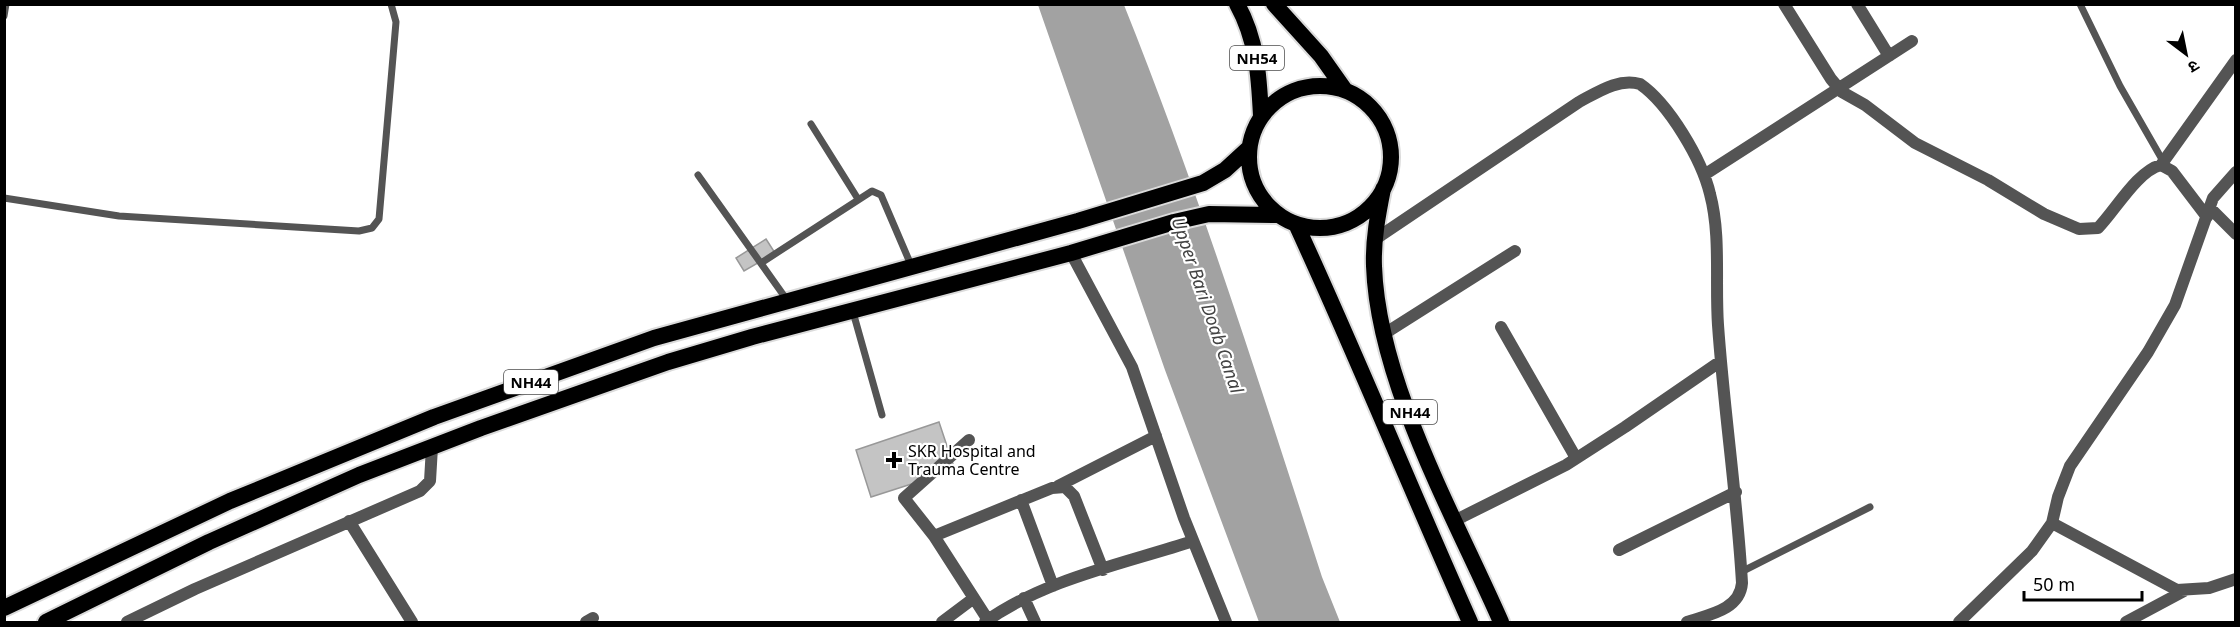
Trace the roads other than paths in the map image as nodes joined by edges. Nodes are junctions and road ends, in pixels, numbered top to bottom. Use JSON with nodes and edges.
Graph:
{"nodes":[{"id":1,"x":6,"y":4,"type":"edge"},
{"id":2,"x":391,"y":4,"type":"edge"},
{"id":3,"x":1237,"y":4,"type":"edge"},
{"id":4,"x":1274,"y":4,"type":"edge"},
{"id":5,"x":1784,"y":4,"type":"edge"},
{"id":6,"x":1857,"y":4,"type":"edge"},
{"id":7,"x":2080,"y":4,"type":"edge"},
{"id":8,"x":4,"y":16,"type":"edge"},
{"id":9,"x":1912,"y":41,"type":"dead end"},
{"id":10,"x":1889,"y":56,"type":"junction"},
{"id":11,"x":2235,"y":60,"type":"edge"},
{"id":12,"x":1838,"y":89,"type":"junction"},
{"id":13,"x":1345,"y":90,"type":"junction"},
{"id":14,"x":1261,"y":116,"type":"junction"},
{"id":15,"x":811,"y":124,"type":"dead end"},
{"id":16,"x":1249,"y":148,"type":"junction"},
{"id":17,"x":2162,"y":163,"type":"junction"},
{"id":18,"x":2235,"y":172,"type":"edge"},
{"id":19,"x":698,"y":175,"type":"dead end"},
{"id":20,"x":1704,"y":175,"type":"junction"},
{"id":21,"x":1383,"y":189,"type":"junction"},
{"id":22,"x":4,"y":198,"type":"edge"},
{"id":23,"x":858,"y":199,"type":"junction"},
{"id":24,"x":2208,"y":212,"type":"junction"},
{"id":25,"x":1278,"y":215,"type":"junction"},
{"id":26,"x":1296,"y":224,"type":"junction"},
{"id":27,"x":2235,"y":234,"type":"edge"},
{"id":28,"x":1374,"y":240,"type":"junction"},
{"id":29,"x":1078,"y":251,"type":"junction"},
{"id":30,"x":1515,"y":251,"type":"dead end"},
{"id":31,"x":761,"y":263,"type":"junction"},
{"id":32,"x":912,"y":265,"type":"junction"},
{"id":33,"x":787,"y":300,"type":"junction"},
{"id":34,"x":853,"y":312,"type":"junction"},
{"id":35,"x":1501,"y":327,"type":"dead end"},
{"id":36,"x":1384,"y":334,"type":"junction"},
{"id":37,"x":1720,"y":361,"type":"junction"},
{"id":38,"x":882,"y":415,"type":"dead end"},
{"id":39,"x":1155,"y":436,"type":"junction"},
{"id":40,"x":969,"y":440,"type":"dead end"},
{"id":41,"x":432,"y":447,"type":"junction"},
{"id":42,"x":1576,"y":458,"type":"junction"},
{"id":43,"x":1058,"y":486,"type":"junction"},
{"id":44,"x":1736,"y":492,"type":"junction"},
{"id":45,"x":1021,"y":500,"type":"junction"},
{"id":46,"x":1870,"y":507,"type":"dead end"},
{"id":47,"x":1456,"y":520,"type":"junction"},
{"id":48,"x":349,"y":521,"type":"junction"},
{"id":49,"x":2052,"y":523,"type":"junction"},
{"id":50,"x":934,"y":536,"type":"junction"},
{"id":51,"x":1193,"y":541,"type":"junction"},
{"id":52,"x":1619,"y":550,"type":"dead end"},
{"id":53,"x":1103,"y":570,"type":"junction"},
{"id":54,"x":1741,"y":572,"type":"junction"},
{"id":55,"x":2235,"y":579,"type":"edge"},
{"id":56,"x":1053,"y":586,"type":"junction"},
{"id":57,"x":2184,"y":591,"type":"junction"},
{"id":58,"x":974,"y":598,"type":"junction"},
{"id":59,"x":1024,"y":598,"type":"junction"},
{"id":60,"x":4,"y":608,"type":"edge"},
{"id":61,"x":986,"y":621,"type":"edge"},
{"id":62,"x":46,"y":622,"type":"edge"},
{"id":63,"x":127,"y":622,"type":"edge"},
{"id":64,"x":412,"y":622,"type":"edge"},
{"id":65,"x":942,"y":622,"type":"edge"},
{"id":66,"x":1035,"y":622,"type":"edge"},
{"id":67,"x":1226,"y":622,"type":"edge"},
{"id":68,"x":1470,"y":622,"type":"edge"},
{"id":69,"x":1501,"y":622,"type":"edge"},
{"id":70,"x":1687,"y":622,"type":"edge"},
{"id":71,"x":1959,"y":622,"type":"edge"},
{"id":72,"x":2126,"y":622,"type":"edge"}],
"edges":[{"from":1,"to":8,"type":"lane"},
{"from":2,"to":22,"type":"lane"},
{"from":3,"to":14,"type":"highway","number":"NH54"},
{"from":4,"to":13,"type":"highway","number":"NH54"},
{"from":5,"to":12,"type":"street"},
{"from":6,"to":10,"type":"street"},
{"from":7,"to":17,"type":"lane"},
{"from":9,"to":10,"type":"street"},
{"from":10,"to":12,"type":"street"},
{"from":11,"to":17,"type":"street"},
{"from":12,"to":17,"type":"street"},
{"from":12,"to":20,"type":"street"},
{"from":13,"to":14,"type":"highway","number":"NH44"},
{"from":13,"to":21,"type":"highway","number":"NH44"},
{"from":14,"to":16,"type":"highway","number":"NH44"},
{"from":15,"to":23,"type":"lane"},
{"from":16,"to":25,"type":"highway","number":"NH44"},
{"from":16,"to":32,"type":"highway","number":"NH44"},
{"from":17,"to":24,"type":"street"},
{"from":18,"to":24,"type":"street"},
{"from":19,"to":31,"type":"lane"},
{"from":20,"to":28,"type":"street"},
{"from":20,"to":37,"type":"street"},
{"from":21,"to":26,"type":"highway","number":"NH44"},
{"from":21,"to":28,"type":"highway","number":"NH44"},
{"from":23,"to":31,"type":"lane"},
{"from":23,"to":32,"type":"lane"},
{"from":24,"to":27,"type":"street"},
{"from":24,"to":49,"type":"street"},
{"from":25,"to":26,"type":"highway","number":"NH44"},
{"from":25,"to":29,"type":"highway","number":"NH44"},
{"from":26,"to":68,"type":"highway","number":"NH44"},
{"from":28,"to":36,"type":"highway","number":"NH44"},
{"from":29,"to":34,"type":"highway","number":"NH44"},
{"from":29,"to":39,"type":"street"},
{"from":30,"to":36,"type":"street"},
{"from":31,"to":33,"type":"lane"},
{"from":32,"to":33,"type":"highway","number":"NH44"},
{"from":33,"to":60,"type":"highway","number":"NH44"},
{"from":34,"to":38,"type":"lane"},
{"from":34,"to":41,"type":"highway","number":"NH44"},
{"from":35,"to":42,"type":"street"},
{"from":36,"to":47,"type":"highway","number":"NH44"},
{"from":37,"to":42,"type":"street"},
{"from":37,"to":44,"type":"street"},
{"from":39,"to":43,"type":"street"},
{"from":39,"to":51,"type":"street"},
{"from":40,"to":50,"type":"street"},
{"from":41,"to":48,"type":"street"},
{"from":41,"to":62,"type":"highway","number":"NH44"},
{"from":42,"to":47,"type":"street"},
{"from":43,"to":45,"type":"street"},
{"from":43,"to":53,"type":"street"},
{"from":44,"to":52,"type":"street"},
{"from":44,"to":54,"type":"street"},
{"from":45,"to":50,"type":"street"},
{"from":45,"to":56,"type":"street"},
{"from":46,"to":54,"type":"lane"},
{"from":47,"to":69,"type":"highway","number":"NH44"},
{"from":48,"to":63,"type":"street"},
{"from":48,"to":64,"type":"street"},
{"from":49,"to":57,"type":"street"},
{"from":49,"to":71,"type":"street"},
{"from":50,"to":58,"type":"street"},
{"from":51,"to":53,"type":"street"},
{"from":51,"to":67,"type":"street"},
{"from":53,"to":56,"type":"street"},
{"from":54,"to":70,"type":"street"},
{"from":55,"to":57,"type":"street"},
{"from":56,"to":59,"type":"street"},
{"from":57,"to":72,"type":"street"},
{"from":58,"to":61,"type":"street"},
{"from":58,"to":65,"type":"street"},
{"from":59,"to":61,"type":"street"},
{"from":59,"to":66,"type":"street"}]}
